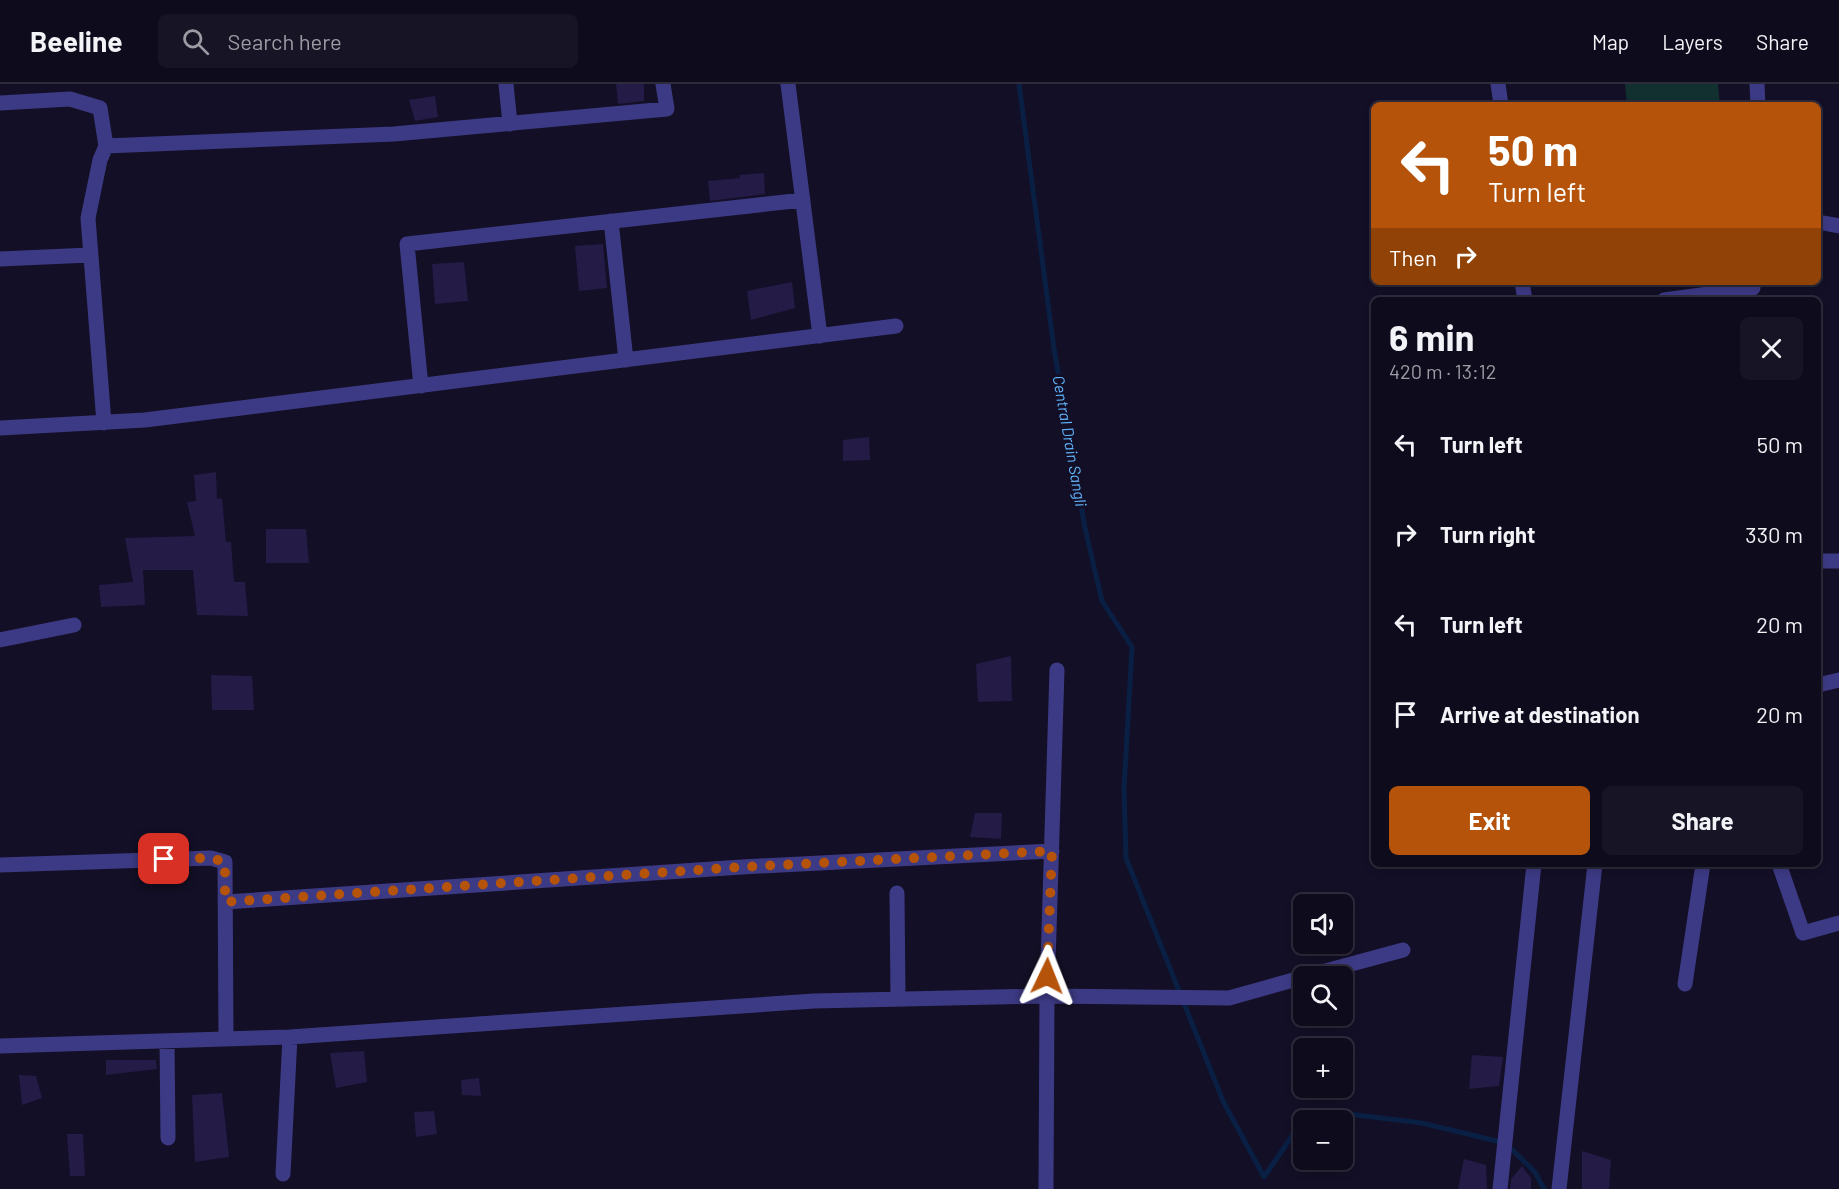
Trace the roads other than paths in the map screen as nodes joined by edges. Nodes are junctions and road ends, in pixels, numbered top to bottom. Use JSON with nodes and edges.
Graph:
{"nodes":[{"id":1,"x":506,"y":84,"type":"edge"},
{"id":2,"x":663,"y":84,"type":"edge"},
{"id":3,"x":788,"y":84,"type":"edge"},
{"id":4,"x":1498,"y":84,"type":"edge"},
{"id":5,"x":1756,"y":84,"type":"edge"},
{"id":6,"x":1501,"y":102,"type":"edge"},
{"id":7,"x":1758,"y":102,"type":"edge"},
{"id":8,"x":0,"y":103,"type":"edge"},
{"id":9,"x":510,"y":124,"type":"junction"},
{"id":10,"x":106,"y":146,"type":"junction"},
{"id":11,"x":803,"y":200,"type":"junction"},
{"id":12,"x":611,"y":221,"type":"junction"},
{"id":13,"x":1821,"y":223,"type":"edge"},
{"id":14,"x":1839,"y":226,"type":"edge"},
{"id":15,"x":90,"y":255,"type":"junction"},
{"id":16,"x":0,"y":259,"type":"edge"},
{"id":17,"x":1753,"y":288,"type":"dead end"},
{"id":18,"x":1686,"y":297,"type":"edge"},
{"id":19,"x":896,"y":326,"type":"dead end"},
{"id":20,"x":820,"y":336,"type":"junction"},
{"id":21,"x":626,"y":360,"type":"junction"},
{"id":22,"x":421,"y":386,"type":"junction"},
{"id":23,"x":104,"y":423,"type":"junction"},
{"id":24,"x":0,"y":428,"type":"edge"},
{"id":25,"x":1821,"y":561,"type":"edge"},
{"id":26,"x":1839,"y":561,"type":"edge"},
{"id":27,"x":74,"y":625,"type":"dead end"},
{"id":28,"x":0,"y":640,"type":"edge"},
{"id":29,"x":1057,"y":670,"type":"dead end"},
{"id":30,"x":1839,"y":680,"type":"edge"},
{"id":31,"x":1821,"y":684,"type":"edge"},
{"id":32,"x":1052,"y":851,"type":"junction"},
{"id":33,"x":0,"y":865,"type":"edge"},
{"id":34,"x":1534,"y":867,"type":"edge"},
{"id":35,"x":1595,"y":867,"type":"edge"},
{"id":36,"x":1703,"y":867,"type":"edge"},
{"id":37,"x":1780,"y":867,"type":"edge"},
{"id":38,"x":897,"y":893,"type":"dead end"},
{"id":39,"x":225,"y":902,"type":"junction"},
{"id":40,"x":1839,"y":923,"type":"edge"},
{"id":41,"x":1403,"y":950,"type":"dead end"},
{"id":42,"x":1345,"y":966,"type":"edge"},
{"id":43,"x":1293,"y":980,"type":"edge"},
{"id":44,"x":1685,"y":984,"type":"dead end"},
{"id":45,"x":1047,"y":996,"type":"junction"},
{"id":46,"x":898,"y":999,"type":"junction"},
{"id":47,"x":290,"y":1037,"type":"junction"},
{"id":48,"x":226,"y":1039,"type":"junction"},
{"id":49,"x":167,"y":1041,"type":"junction"},
{"id":50,"x":0,"y":1046,"type":"edge"},
{"id":51,"x":168,"y":1138,"type":"dead end"},
{"id":52,"x":283,"y":1174,"type":"dead end"},
{"id":53,"x":1046,"y":1189,"type":"edge"},
{"id":54,"x":1500,"y":1189,"type":"edge"},
{"id":55,"x":1559,"y":1189,"type":"edge"}],
"edges":[{"from":1,"to":9,"type":"street"},
{"from":2,"to":9,"type":"street"},
{"from":3,"to":11,"type":"street"},
{"from":4,"to":6,"type":"street"},
{"from":5,"to":7,"type":"street"},
{"from":8,"to":10,"type":"street"},
{"from":9,"to":10,"type":"street"},
{"from":10,"to":15,"type":"street"},
{"from":11,"to":12,"type":"street"},
{"from":11,"to":20,"type":"street"},
{"from":12,"to":21,"type":"street"},
{"from":12,"to":22,"type":"street"},
{"from":13,"to":14,"type":"street"},
{"from":15,"to":16,"type":"street"},
{"from":15,"to":23,"type":"street"},
{"from":17,"to":18,"type":"street"},
{"from":19,"to":20,"type":"street"},
{"from":20,"to":21,"type":"street"},
{"from":21,"to":22,"type":"street"},
{"from":22,"to":23,"type":"street"},
{"from":23,"to":24,"type":"street"},
{"from":25,"to":26,"type":"street"},
{"from":27,"to":28,"type":"street"},
{"from":29,"to":32,"type":"street"},
{"from":30,"to":31,"type":"street"},
{"from":32,"to":39,"type":"street"},
{"from":32,"to":45,"type":"street"},
{"from":33,"to":39,"type":"street"},
{"from":34,"to":54,"type":"street"},
{"from":35,"to":55,"type":"street"},
{"from":36,"to":44,"type":"street"},
{"from":37,"to":40,"type":"street"},
{"from":38,"to":46,"type":"street"},
{"from":39,"to":48,"type":"street"},
{"from":41,"to":42,"type":"street"},
{"from":43,"to":45,"type":"street"},
{"from":45,"to":46,"type":"street"},
{"from":45,"to":53,"type":"street"},
{"from":46,"to":47,"type":"street"},
{"from":47,"to":48,"type":"street"},
{"from":47,"to":52,"type":"street"},
{"from":48,"to":49,"type":"street"},
{"from":49,"to":50,"type":"street"},
{"from":49,"to":51,"type":"street"}]}
